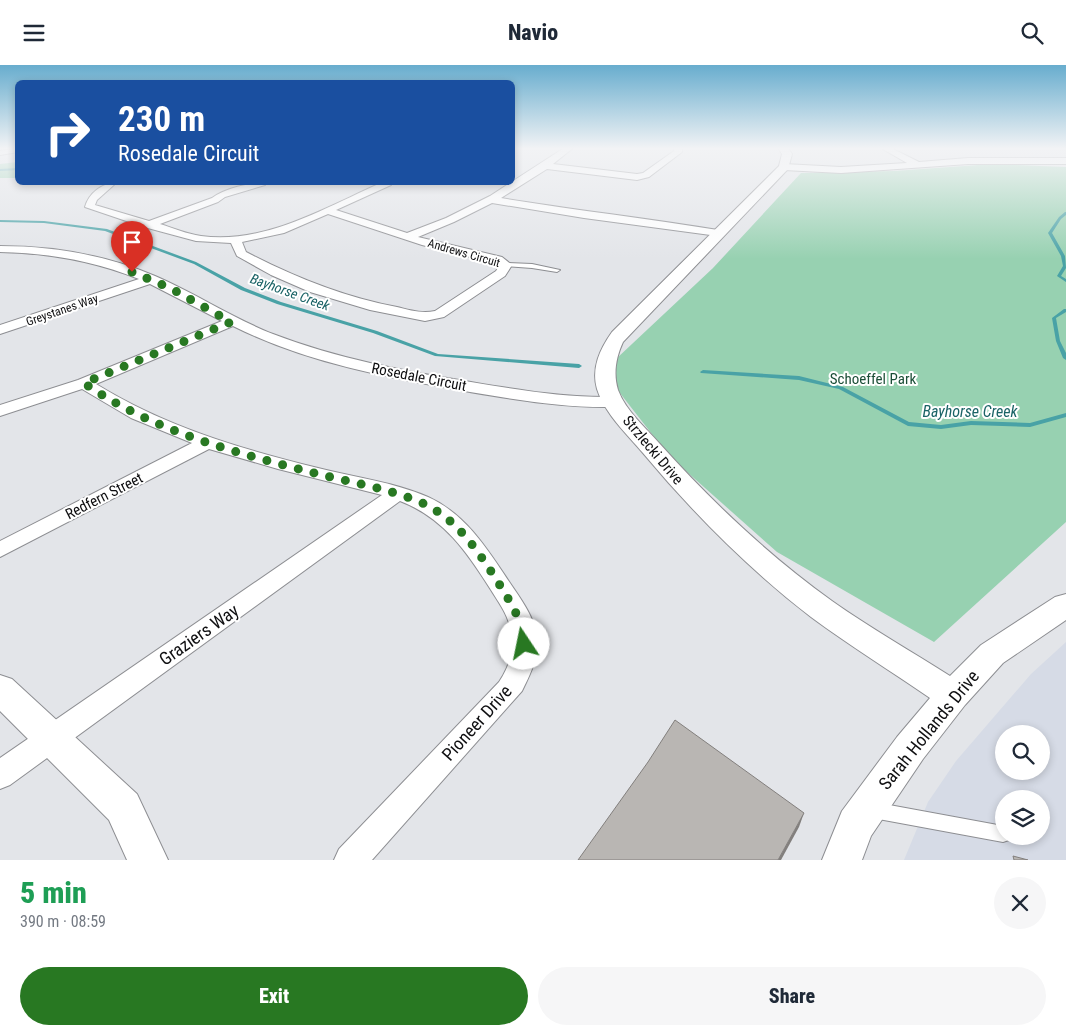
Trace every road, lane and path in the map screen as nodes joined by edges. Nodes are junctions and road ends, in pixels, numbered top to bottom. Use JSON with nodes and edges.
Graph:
{"nodes":[{"id":1,"x":109,"y":185,"type":"edge"},
{"id":2,"x":220,"y":185,"type":"edge"},
{"id":3,"x":255,"y":185,"type":"edge"},
{"id":4,"x":383,"y":185,"type":"edge"},
{"id":5,"x":514,"y":185,"type":"edge"},
{"id":6,"x":760,"y":185,"type":"edge"},
{"id":7,"x":222,"y":195,"type":"junction"},
{"id":8,"x":489,"y":199,"type":"junction"},
{"id":9,"x":327,"y":210,"type":"junction"},
{"id":10,"x":148,"y":225,"type":"junction"},
{"id":11,"x":718,"y":233,"type":"junction"},
{"id":12,"x":410,"y":236,"type":"junction"},
{"id":13,"x":235,"y":240,"type":"junction"},
{"id":14,"x":2,"y":250,"type":"edge"},
{"id":15,"x":506,"y":265,"type":"junction"},
{"id":16,"x":557,"y":270,"type":"dead end"},
{"id":17,"x":152,"y":279,"type":"junction"},
{"id":18,"x":231,"y":322,"type":"junction"},
{"id":19,"x":0,"y":330,"type":"edge"},
{"id":20,"x":84,"y":383,"type":"junction"},
{"id":21,"x":614,"y":401,"type":"junction"},
{"id":22,"x":0,"y":411,"type":"edge"},
{"id":23,"x":208,"y":442,"type":"junction"},
{"id":24,"x":397,"y":494,"type":"junction"},
{"id":25,"x":0,"y":550,"type":"edge"},
{"id":26,"x":1066,"y":605,"type":"edge"},
{"id":27,"x":0,"y":689,"type":"edge"},
{"id":28,"x":953,"y":695,"type":"junction"},
{"id":29,"x":51,"y":740,"type":"junction"},
{"id":30,"x":0,"y":775,"type":"edge"},
{"id":31,"x":867,"y":809,"type":"junction"},
{"id":32,"x":995,"y":833,"type":"edge"},
{"id":33,"x":148,"y":860,"type":"edge"},
{"id":34,"x":350,"y":860,"type":"edge"},
{"id":35,"x":842,"y":860,"type":"edge"}],
"edges":[{"from":1,"to":10,"type":"street"},
{"from":2,"to":7,"type":"street"},
{"from":3,"to":7,"type":"street"},
{"from":4,"to":9,"type":"street"},
{"from":5,"to":8,"type":"street"},
{"from":6,"to":11,"type":"street","name":"Strzlecki Drive"},
{"from":7,"to":10,"type":"street"},
{"from":8,"to":11,"type":"street"},
{"from":8,"to":12,"type":"street"},
{"from":9,"to":12,"type":"street","name":"Andrews Circuit"},
{"from":9,"to":13,"type":"street"},
{"from":10,"to":13,"type":"street"},
{"from":11,"to":21,"type":"street","name":"Strzlecki Drive"},
{"from":12,"to":15,"type":"street","name":"Andrews Circuit"},
{"from":13,"to":15,"type":"street","name":"Andrews Circuit"},
{"from":14,"to":17,"type":"street","name":"Rosedale Circuit"},
{"from":15,"to":16,"type":"lane"},
{"from":17,"to":18,"type":"street","name":"Rosedale Circuit"},
{"from":17,"to":19,"type":"street","name":"Greystanes Way"},
{"from":18,"to":20,"type":"street"},
{"from":18,"to":21,"type":"street","name":"Rosedale Circuit"},
{"from":20,"to":22,"type":"street"},
{"from":20,"to":23,"type":"street","name":"Pioneer Drive"},
{"from":21,"to":28,"type":"street","name":"Strzlecki Drive"},
{"from":23,"to":24,"type":"street","name":"Pioneer Drive"},
{"from":23,"to":25,"type":"street","name":"Redfern Street"},
{"from":24,"to":29,"type":"street","name":"Graziers Way"},
{"from":24,"to":34,"type":"street","name":"Pioneer Drive"},
{"from":26,"to":28,"type":"street","name":"Sarah Hollands Drive"},
{"from":27,"to":29,"type":"street"},
{"from":28,"to":31,"type":"street","name":"Sarah Hollands Drive"},
{"from":29,"to":30,"type":"street","name":"Graziers Way"},
{"from":29,"to":33,"type":"street"},
{"from":31,"to":32,"type":"lane"},
{"from":31,"to":35,"type":"street","name":"Sarah Hollands Drive"}]}
